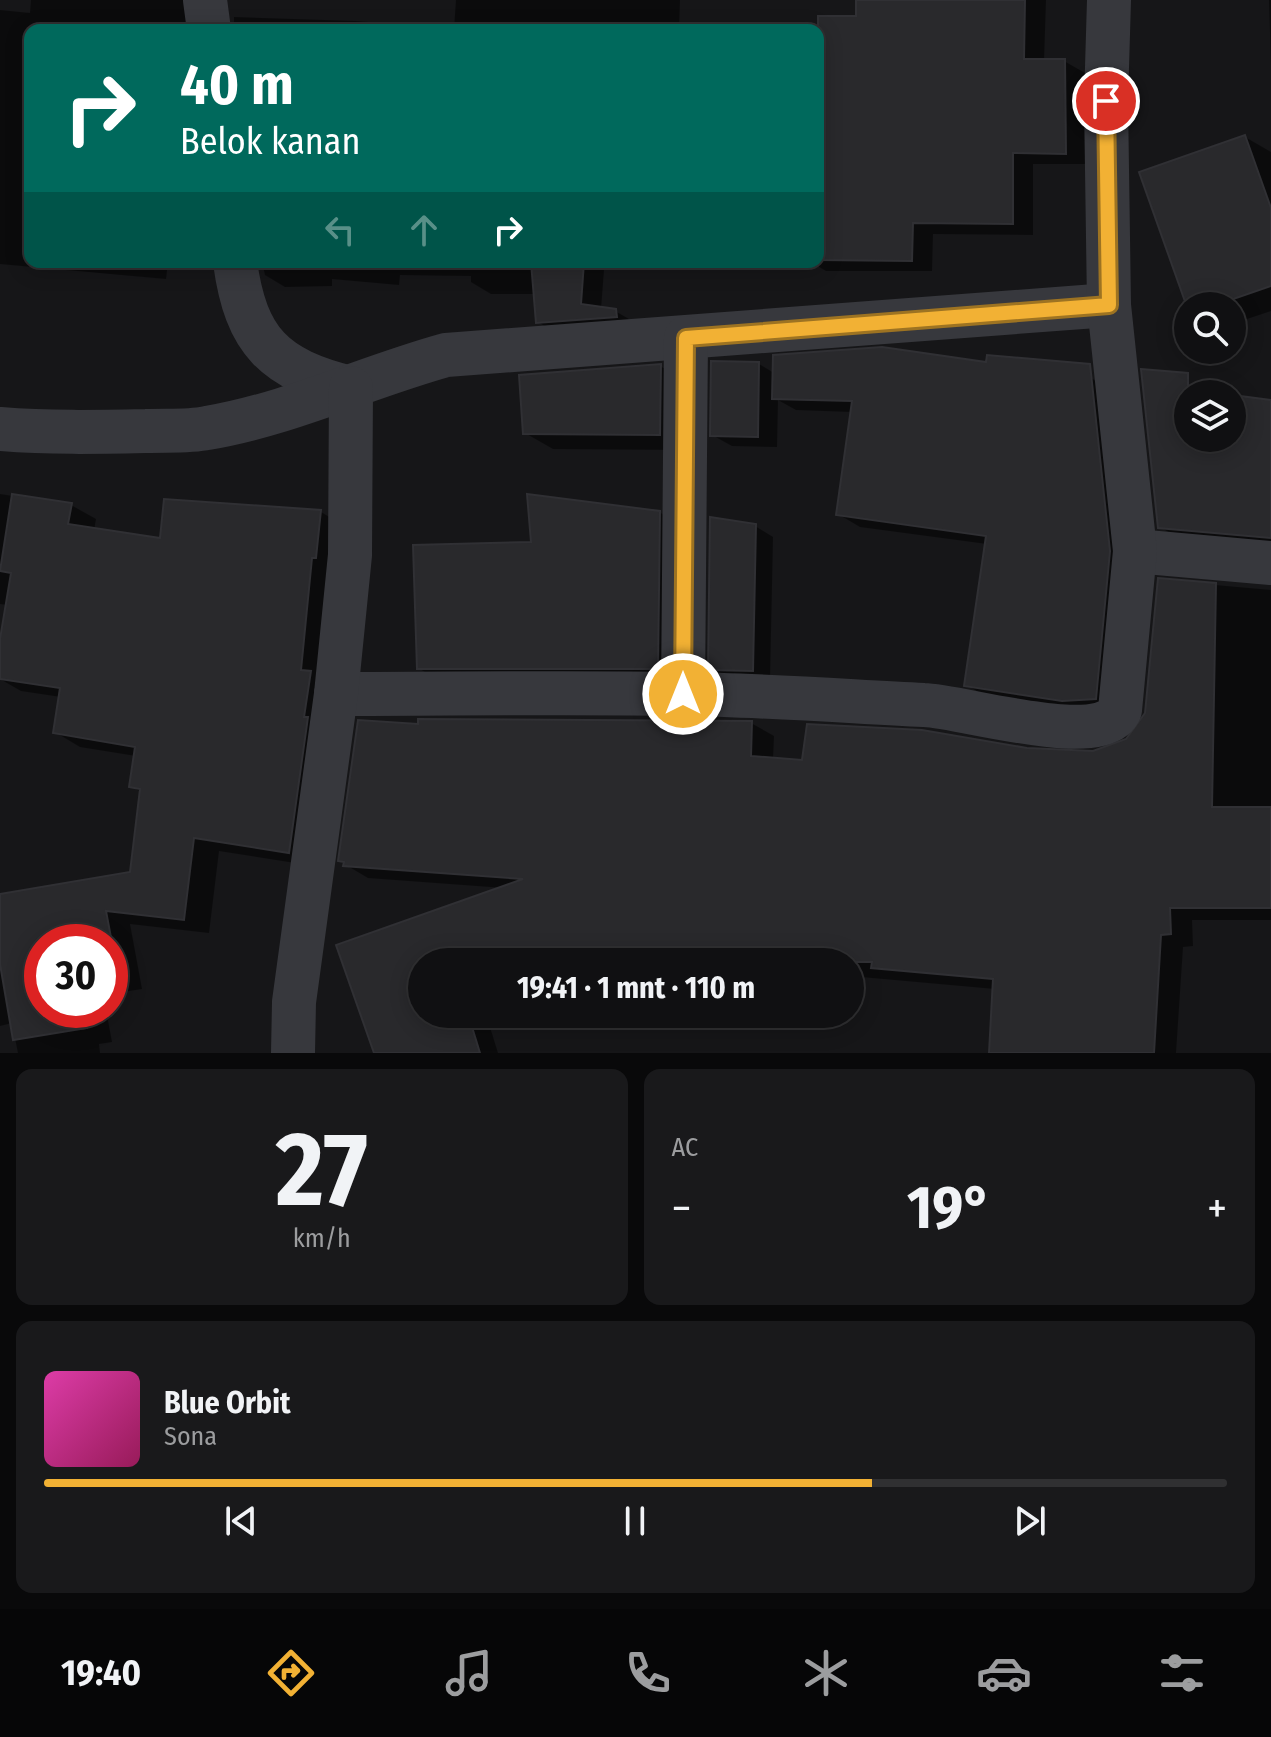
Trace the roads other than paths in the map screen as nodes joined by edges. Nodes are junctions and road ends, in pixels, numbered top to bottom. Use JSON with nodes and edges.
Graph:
{"nodes":[{"id":1,"x":205,"y":0,"type":"edge"},
{"id":2,"x":1109,"y":0,"type":"edge"},
{"id":3,"x":208,"y":24,"type":"edge"},
{"id":4,"x":236,"y":268,"type":"edge"},
{"id":5,"x":1109,"y":305,"type":"junction"},
{"id":6,"x":686,"y":338,"type":"junction"},
{"id":7,"x":351,"y":388,"type":"junction"},
{"id":8,"x":0,"y":429,"type":"edge"},
{"id":9,"x":1135,"y":551,"type":"junction"},
{"id":10,"x":1271,"y":563,"type":"edge"},
{"id":11,"x":336,"y":694,"type":"junction"},
{"id":12,"x":683,"y":694,"type":"junction"},
{"id":13,"x":293,"y":1053,"type":"edge"}],
"edges":[{"from":1,"to":3,"type":"street"},
{"from":2,"to":5,"type":"street"},
{"from":4,"to":7,"type":"street"},
{"from":5,"to":6,"type":"street"},
{"from":5,"to":9,"type":"street"},
{"from":6,"to":7,"type":"street"},
{"from":6,"to":12,"type":"street"},
{"from":7,"to":8,"type":"street"},
{"from":7,"to":11,"type":"street"},
{"from":9,"to":10,"type":"street"},
{"from":9,"to":12,"type":"street"},
{"from":11,"to":12,"type":"street"},
{"from":11,"to":13,"type":"street"}]}
